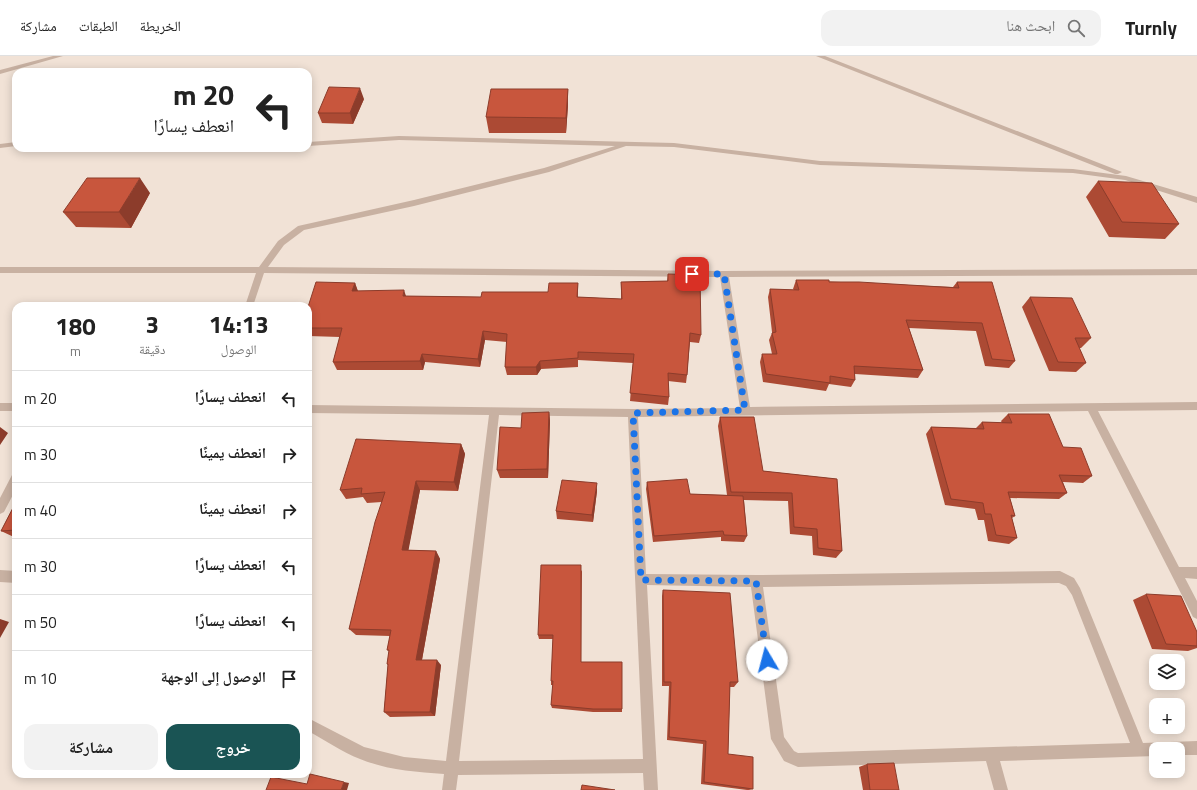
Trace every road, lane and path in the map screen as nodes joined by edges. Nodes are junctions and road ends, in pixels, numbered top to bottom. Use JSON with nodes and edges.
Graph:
{"nodes":[{"id":1,"x":60,"y":56,"type":"edge"},
{"id":2,"x":819,"y":56,"type":"edge"},
{"id":3,"x":15,"y":68,"type":"edge"},
{"id":4,"x":12,"y":69,"type":"edge"},
{"id":5,"x":0,"y":72,"type":"edge"},
{"id":6,"x":636,"y":143,"type":"junction"},
{"id":7,"x":12,"y":144,"type":"edge"},
{"id":8,"x":312,"y":144,"type":"edge"},
{"id":9,"x":0,"y":146,"type":"edge"},
{"id":10,"x":1148,"y":184,"type":"junction"},
{"id":11,"x":1197,"y":200,"type":"edge"},
{"id":12,"x":0,"y":270,"type":"edge"},
{"id":13,"x":261,"y":270,"type":"junction"},
{"id":14,"x":1193,"y":272,"type":"edge"},
{"id":15,"x":724,"y":274,"type":"junction"},
{"id":16,"x":1197,"y":282,"type":"edge"},
{"id":17,"x":250,"y":302,"type":"edge"},
{"id":18,"x":0,"y":406,"type":"edge"},
{"id":19,"x":1197,"y":406,"type":"edge"},
{"id":20,"x":12,"y":407,"type":"edge"},
{"id":21,"x":1091,"y":408,"type":"junction"},
{"id":22,"x":312,"y":409,"type":"edge"},
{"id":23,"x":745,"y":410,"type":"junction"},
{"id":24,"x":494,"y":412,"type":"junction"},
{"id":25,"x":633,"y":413,"type":"junction"},
{"id":26,"x":12,"y":486,"type":"edge"},
{"id":27,"x":0,"y":509,"type":"edge"},
{"id":28,"x":1177,"y":572,"type":"junction"},
{"id":29,"x":1197,"y":573,"type":"edge"},
{"id":30,"x":0,"y":576,"type":"edge"},
{"id":31,"x":12,"y":577,"type":"edge"},
{"id":32,"x":641,"y":580,"type":"junction"},
{"id":33,"x":756,"y":581,"type":"junction"},
{"id":34,"x":1197,"y":613,"type":"edge"},
{"id":35,"x":312,"y":726,"type":"edge"},
{"id":36,"x":1197,"y":748,"type":"edge"},
{"id":37,"x":1139,"y":749,"type":"junction"},
{"id":38,"x":990,"y":754,"type":"junction"},
{"id":39,"x":650,"y":766,"type":"junction"},
{"id":40,"x":451,"y":768,"type":"junction"},
{"id":41,"x":450,"y":790,"type":"edge"},
{"id":42,"x":651,"y":790,"type":"edge"},
{"id":43,"x":1001,"y":790,"type":"edge"}],
"edges":[{"from":1,"to":3,"type":"street"},
{"from":2,"to":10,"type":"street"},
{"from":4,"to":5,"type":"street"},
{"from":6,"to":8,"type":"street"},
{"from":6,"to":10,"type":"street"},
{"from":6,"to":13,"type":"street"},
{"from":7,"to":9,"type":"street"},
{"from":10,"to":11,"type":"street"},
{"from":12,"to":13,"type":"street"},
{"from":13,"to":15,"type":"street"},
{"from":13,"to":17,"type":"street"},
{"from":14,"to":15,"type":"street"},
{"from":14,"to":16,"type":"street"},
{"from":15,"to":23,"type":"street"},
{"from":18,"to":20,"type":"street"},
{"from":19,"to":21,"type":"street"},
{"from":21,"to":23,"type":"street"},
{"from":21,"to":28,"type":"street"},
{"from":22,"to":24,"type":"street"},
{"from":23,"to":25,"type":"street"},
{"from":24,"to":25,"type":"street"},
{"from":24,"to":40,"type":"street"},
{"from":25,"to":32,"type":"street"},
{"from":26,"to":27,"type":"street"},
{"from":28,"to":29,"type":"street"},
{"from":28,"to":34,"type":"street"},
{"from":30,"to":31,"type":"street"},
{"from":32,"to":33,"type":"street"},
{"from":32,"to":39,"type":"street"},
{"from":33,"to":37,"type":"street"},
{"from":33,"to":38,"type":"street"},
{"from":35,"to":40,"type":"street"},
{"from":36,"to":37,"type":"street"},
{"from":37,"to":38,"type":"street"},
{"from":38,"to":43,"type":"street"},
{"from":39,"to":40,"type":"street"},
{"from":39,"to":42,"type":"street"},
{"from":40,"to":41,"type":"street"}]}
